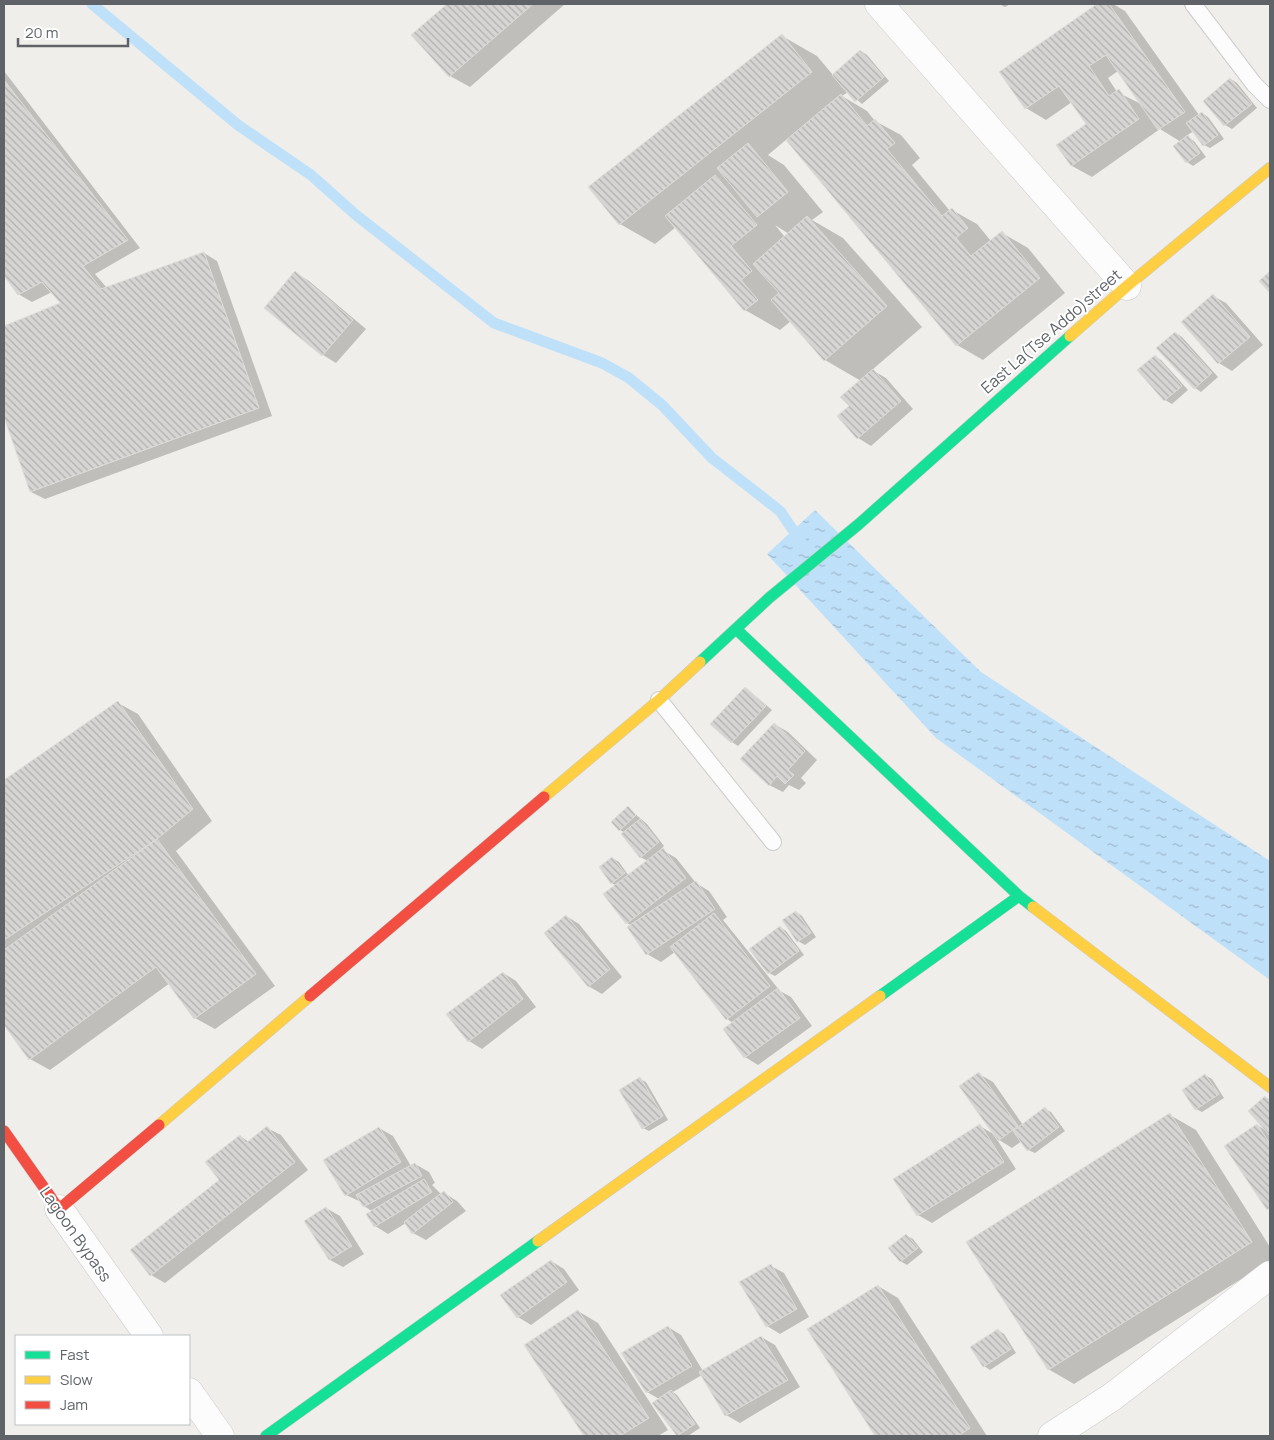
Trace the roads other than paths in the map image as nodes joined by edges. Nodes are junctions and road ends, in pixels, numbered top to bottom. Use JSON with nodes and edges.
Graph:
{"nodes":[{"id":1,"x":878,"y":4,"type":"edge"},
{"id":2,"x":1193,"y":4,"type":"edge"},
{"id":3,"x":1270,"y":100,"type":"edge"},
{"id":4,"x":1270,"y":168,"type":"edge"},
{"id":5,"x":1126,"y":286,"type":"junction"},
{"id":6,"x":736,"y":629,"type":"junction"},
{"id":7,"x":659,"y":700,"type":"junction"},
{"id":8,"x":773,"y":842,"type":"dead end"},
{"id":9,"x":1020,"y":896,"type":"junction"},
{"id":10,"x":1270,"y":1087,"type":"edge"},
{"id":11,"x":4,"y":1132,"type":"edge"},
{"id":12,"x":59,"y":1209,"type":"junction"},
{"id":13,"x":1270,"y":1275,"type":"edge"},
{"id":14,"x":148,"y":1335,"type":"edge"},
{"id":15,"x":190,"y":1393,"type":"edge"},
{"id":16,"x":220,"y":1436,"type":"edge"},
{"id":17,"x":266,"y":1436,"type":"edge"},
{"id":18,"x":1052,"y":1436,"type":"edge"}],
"edges":[{"from":1,"to":5,"type":"street"},
{"from":2,"to":3,"type":"lane"},
{"from":4,"to":5,"type":"street","name":"East La(Tse Addo)street"},
{"from":5,"to":6,"type":"street","name":"East La(Tse Addo)street"},
{"from":6,"to":7,"type":"street","name":"East La(Tse Addo)street"},
{"from":6,"to":9,"type":"street"},
{"from":7,"to":8,"type":"lane"},
{"from":7,"to":12,"type":"street","name":"East La(Tse Addo)street"},
{"from":9,"to":10,"type":"street"},
{"from":9,"to":17,"type":"street"},
{"from":11,"to":12,"type":"street","name":"Lagoon Bypass"},
{"from":12,"to":14,"type":"street","name":"Lagoon Bypass"},
{"from":13,"to":18,"type":"street"},
{"from":15,"to":16,"type":"street"}]}
